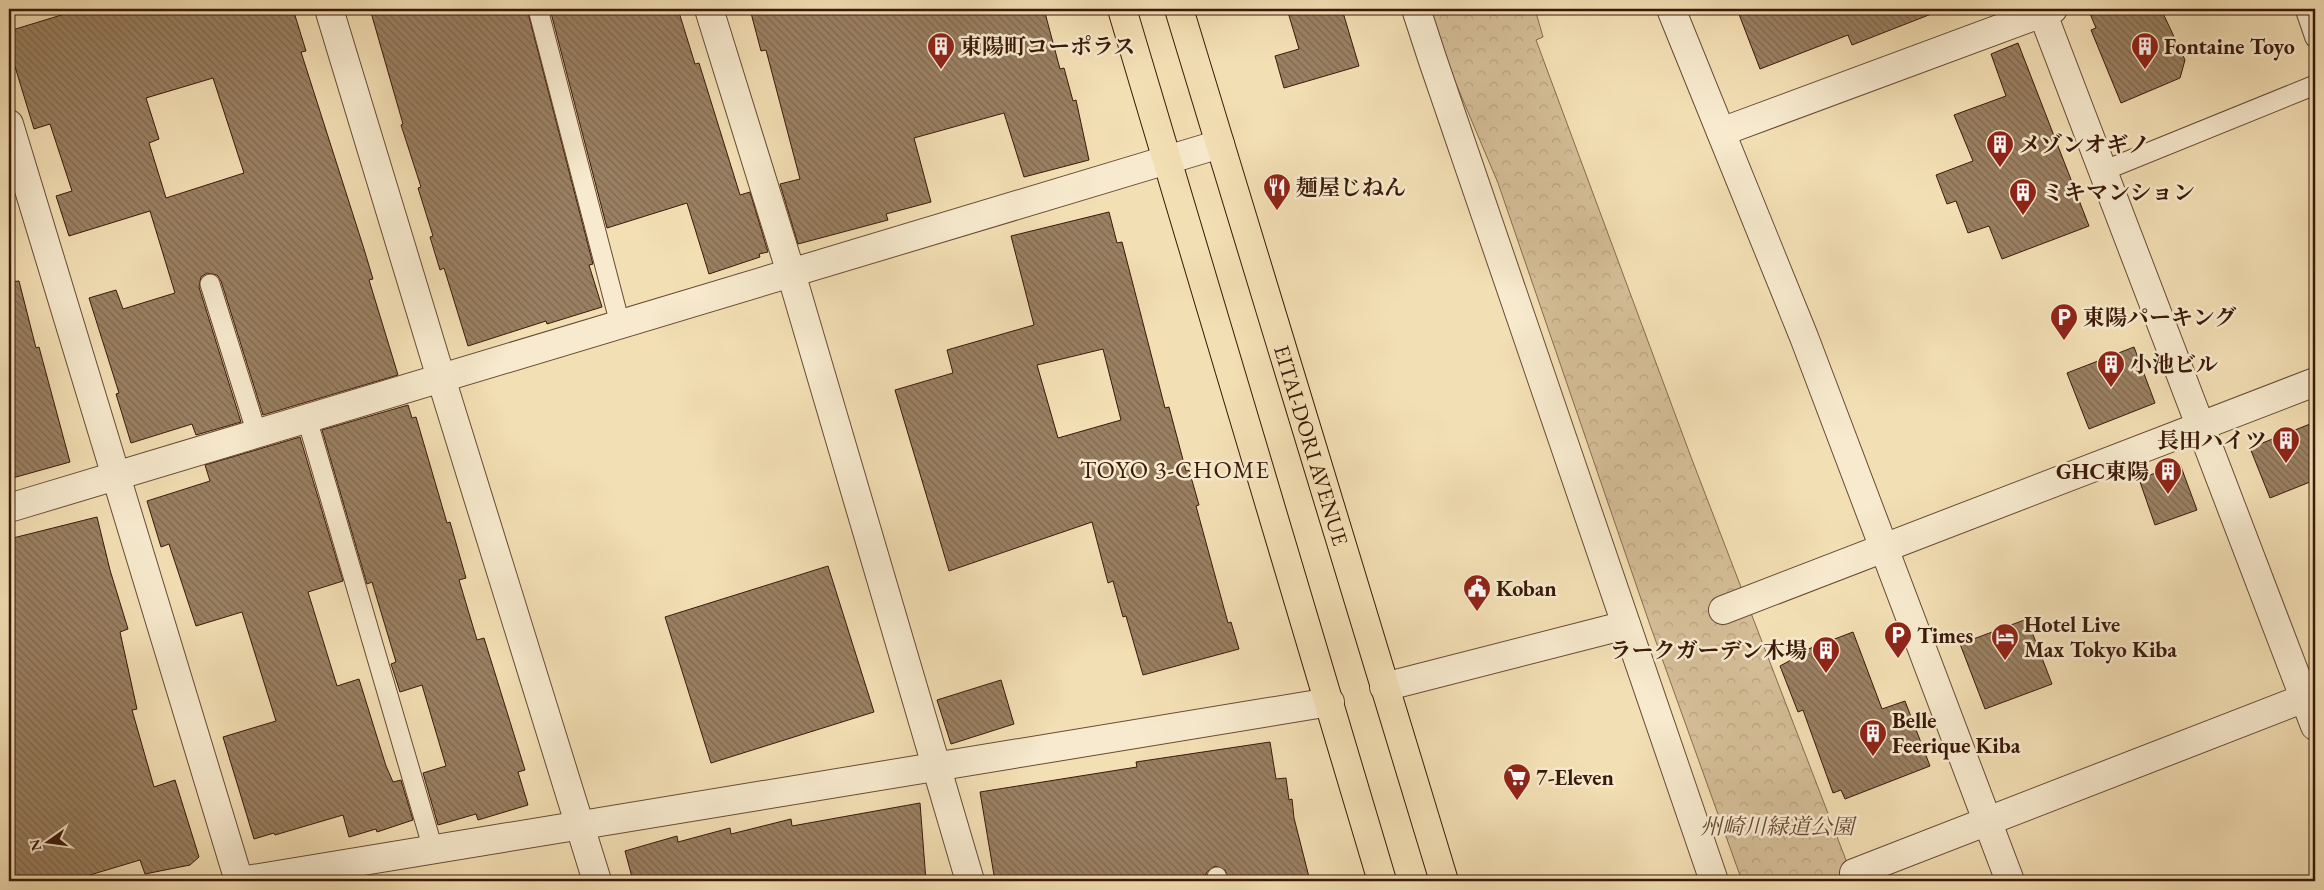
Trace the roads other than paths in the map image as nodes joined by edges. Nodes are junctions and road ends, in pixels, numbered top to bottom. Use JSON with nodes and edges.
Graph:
{"nodes":[{"id":1,"x":329,"y":9,"type":"edge"},
{"id":2,"x":538,"y":9,"type":"edge"},
{"id":3,"x":709,"y":9,"type":"edge"},
{"id":4,"x":1122,"y":9,"type":"edge"},
{"id":5,"x":1179,"y":9,"type":"edge"},
{"id":6,"x":1416,"y":9,"type":"edge"},
{"id":7,"x":1671,"y":9,"type":"edge"},
{"id":8,"x":2305,"y":9,"type":"edge"},
{"id":9,"x":2045,"y":10,"type":"edge"},
{"id":10,"x":2315,"y":38,"type":"edge"},
{"id":11,"x":2315,"y":85,"type":"edge"},
{"id":12,"x":9,"y":124,"type":"edge"},
{"id":13,"x":1721,"y":132,"type":"junction"},
{"id":14,"x":1220,"y":144,"type":"junction"},
{"id":15,"x":1168,"y":160,"type":"junction"},
{"id":16,"x":2103,"y":171,"type":"junction"},
{"id":17,"x":791,"y":273,"type":"junction"},
{"id":18,"x":210,"y":284,"type":"dead end"},
{"id":19,"x":620,"y":324,"type":"junction"},
{"id":20,"x":440,"y":378,"type":"junction"},
{"id":21,"x":2315,"y":382,"type":"edge"},
{"id":22,"x":307,"y":419,"type":"junction"},
{"id":23,"x":2200,"y":426,"type":"junction"},
{"id":24,"x":257,"y":434,"type":"junction"},
{"id":25,"x":116,"y":476,"type":"junction"},
{"id":26,"x":9,"y":508,"type":"edge"},
{"id":27,"x":1883,"y":547,"type":"junction"},
{"id":28,"x":1723,"y":610,"type":"dead end"},
{"id":29,"x":1626,"y":625,"type":"junction"},
{"id":30,"x":1384,"y":687,"type":"junction"},
{"id":31,"x":2310,"y":696,"type":"edge"},
{"id":32,"x":1330,"y":702,"type":"junction"},
{"id":33,"x":2315,"y":726,"type":"edge"},
{"id":34,"x":936,"y":767,"type":"junction"},
{"id":35,"x":1987,"y":822,"type":"junction"},
{"id":36,"x":580,"y":826,"type":"junction"},
{"id":37,"x":433,"y":849,"type":"junction"},
{"id":38,"x":1854,"y":873,"type":"dead end"},
{"id":39,"x":240,"y":881,"type":"edge"},
{"id":40,"x":597,"y":881,"type":"edge"},
{"id":41,"x":970,"y":881,"type":"edge"},
{"id":42,"x":1382,"y":881,"type":"edge"},
{"id":43,"x":1444,"y":881,"type":"edge"},
{"id":44,"x":1714,"y":881,"type":"edge"},
{"id":45,"x":2010,"y":881,"type":"edge"}],
"edges":[{"from":1,"to":20,"type":"street"},
{"from":2,"to":19,"type":"lane"},
{"from":3,"to":17,"type":"street"},
{"from":4,"to":15,"type":"main road"},
{"from":5,"to":14,"type":"main road","name":"EITAI-DORI AVENUE"},
{"from":6,"to":29,"type":"street"},
{"from":7,"to":13,"type":"street"},
{"from":8,"to":10,"type":"lane"},
{"from":9,"to":13,"type":"street"},
{"from":9,"to":16,"type":"street"},
{"from":11,"to":16,"type":"lane"},
{"from":12,"to":25,"type":"street"},
{"from":13,"to":27,"type":"street"},
{"from":14,"to":15,"type":"street"},
{"from":14,"to":30,"type":"main road","name":"EITAI-DORI AVENUE"},
{"from":15,"to":17,"type":"street"},
{"from":15,"to":32,"type":"main road"},
{"from":16,"to":23,"type":"street"},
{"from":17,"to":19,"type":"street"},
{"from":17,"to":34,"type":"street"},
{"from":18,"to":24,"type":"lane"},
{"from":19,"to":20,"type":"street"},
{"from":20,"to":22,"type":"street"},
{"from":20,"to":36,"type":"street"},
{"from":21,"to":23,"type":"street"},
{"from":22,"to":24,"type":"street"},
{"from":22,"to":37,"type":"lane"},
{"from":23,"to":27,"type":"street"},
{"from":23,"to":31,"type":"street"},
{"from":24,"to":25,"type":"street"},
{"from":25,"to":26,"type":"street"},
{"from":25,"to":39,"type":"street"},
{"from":27,"to":28,"type":"street"},
{"from":27,"to":35,"type":"street"},
{"from":29,"to":30,"type":"street"},
{"from":29,"to":44,"type":"street"},
{"from":30,"to":43,"type":"main road","name":"EITAI-DORI AVENUE"},
{"from":31,"to":33,"type":"street"},
{"from":31,"to":35,"type":"street"},
{"from":32,"to":34,"type":"street"},
{"from":32,"to":42,"type":"main road"},
{"from":34,"to":36,"type":"street"},
{"from":34,"to":41,"type":"street"},
{"from":35,"to":38,"type":"street"},
{"from":35,"to":45,"type":"street"},
{"from":36,"to":37,"type":"street"},
{"from":36,"to":40,"type":"street"},
{"from":37,"to":39,"type":"street"}]}
